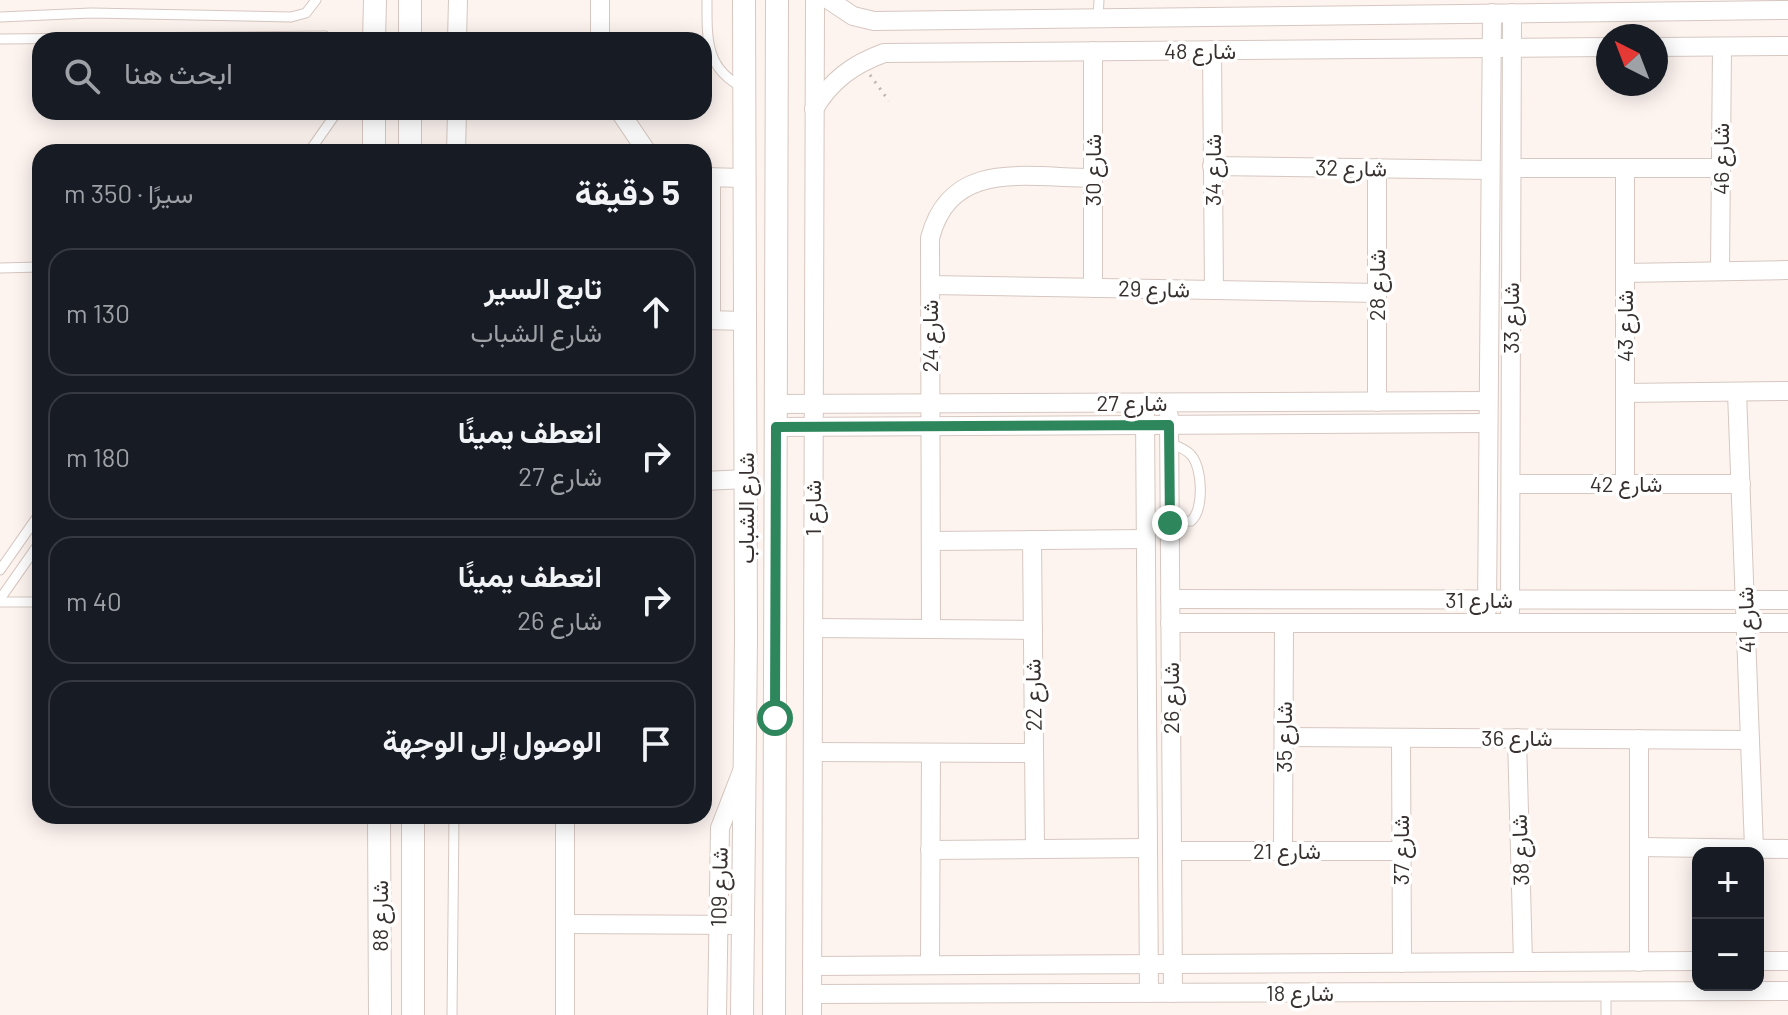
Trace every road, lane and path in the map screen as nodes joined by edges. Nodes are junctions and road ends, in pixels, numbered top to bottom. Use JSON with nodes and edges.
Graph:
{"nodes":[{"id":1,"x":316,"y":0,"type":"edge"},
{"id":2,"x":375,"y":0,"type":"edge"},
{"id":3,"x":410,"y":0,"type":"edge"},
{"id":4,"x":458,"y":0,"type":"edge"},
{"id":5,"x":600,"y":0,"type":"edge"},
{"id":6,"x":707,"y":0,"type":"edge"},
{"id":7,"x":744,"y":0,"type":"edge"},
{"id":8,"x":777,"y":0,"type":"edge"},
{"id":9,"x":815,"y":0,"type":"edge"},
{"id":10,"x":829,"y":0,"type":"edge"},
{"id":11,"x":1099,"y":9,"type":"edge"},
{"id":12,"x":1788,"y":10,"type":"edge"},
{"id":13,"x":1492,"y":13,"type":"junction"},
{"id":14,"x":1512,"y":13,"type":"junction"},
{"id":15,"x":0,"y":17,"type":"edge"},
{"id":16,"x":374,"y":32,"type":"edge"},
{"id":17,"x":410,"y":32,"type":"edge"},
{"id":18,"x":457,"y":32,"type":"edge"},
{"id":19,"x":600,"y":32,"type":"edge"},
{"id":20,"x":707,"y":32,"type":"edge"},
{"id":21,"x":32,"y":38,"type":"edge"},
{"id":22,"x":0,"y":39,"type":"edge"},
{"id":23,"x":1788,"y":46,"type":"edge"},
{"id":24,"x":1596,"y":47,"type":"edge"},
{"id":25,"x":1668,"y":47,"type":"edge"},
{"id":26,"x":1722,"y":47,"type":"junction"},
{"id":27,"x":1491,"y":48,"type":"junction"},
{"id":28,"x":1512,"y":48,"type":"junction"},
{"id":29,"x":1212,"y":50,"type":"junction"},
{"id":30,"x":1093,"y":51,"type":"junction"},
{"id":31,"x":712,"y":59,"type":"edge"},
{"id":32,"x":861,"y":62,"type":"junction"},
{"id":33,"x":777,"y":81,"type":"junction"},
{"id":34,"x":744,"y":85,"type":"junction"},
{"id":35,"x":889,"y":101,"type":"dead end"},
{"id":36,"x":814,"y":109,"type":"junction"},
{"id":37,"x":331,"y":120,"type":"edge"},
{"id":38,"x":374,"y":120,"type":"edge"},
{"id":39,"x":410,"y":120,"type":"edge"},
{"id":40,"x":457,"y":120,"type":"edge"},
{"id":41,"x":625,"y":120,"type":"edge"},
{"id":42,"x":315,"y":144,"type":"edge"},
{"id":43,"x":374,"y":144,"type":"edge"},
{"id":44,"x":410,"y":144,"type":"edge"},
{"id":45,"x":456,"y":144,"type":"edge"},
{"id":46,"x":642,"y":144,"type":"edge"},
{"id":47,"x":1212,"y":166,"type":"junction"},
{"id":48,"x":1377,"y":168,"type":"junction"},
{"id":49,"x":1512,"y":168,"type":"junction"},
{"id":50,"x":1625,"y":168,"type":"junction"},
{"id":51,"x":1721,"y":168,"type":"junction"},
{"id":52,"x":1490,"y":170,"type":"junction"},
{"id":53,"x":712,"y":177,"type":"edge"},
{"id":54,"x":743,"y":178,"type":"junction"},
{"id":55,"x":1093,"y":178,"type":"junction"},
{"id":56,"x":32,"y":267,"type":"edge"},
{"id":57,"x":0,"y":268,"type":"edge"},
{"id":58,"x":1788,"y":270,"type":"edge"},
{"id":59,"x":1720,"y":271,"type":"junction"},
{"id":60,"x":1625,"y":273,"type":"junction"},
{"id":61,"x":930,"y":285,"type":"junction"},
{"id":62,"x":1093,"y":288,"type":"junction"},
{"id":63,"x":1214,"y":290,"type":"junction"},
{"id":64,"x":1377,"y":293,"type":"junction"},
{"id":65,"x":712,"y":320,"type":"edge"},
{"id":66,"x":745,"y":321,"type":"junction"},
{"id":67,"x":1788,"y":391,"type":"edge"},
{"id":68,"x":1737,"y":392,"type":"junction"},
{"id":69,"x":1625,"y":393,"type":"junction"},
{"id":70,"x":1488,"y":401,"type":"junction"},
{"id":71,"x":1377,"y":402,"type":"junction"},
{"id":72,"x":1145,"y":403,"type":"junction"},
{"id":73,"x":1169,"y":403,"type":"junction"},
{"id":74,"x":814,"y":404,"type":"junction"},
{"id":75,"x":930,"y":404,"type":"junction"},
{"id":76,"x":776,"y":415,"type":"junction"},
{"id":77,"x":1488,"y":423,"type":"junction"},
{"id":78,"x":1145,"y":425,"type":"junction"},
{"id":79,"x":814,"y":426,"type":"junction"},
{"id":80,"x":931,"y":426,"type":"junction"},
{"id":81,"x":1169,"y":434,"type":"junction"},
{"id":82,"x":746,"y":479,"type":"junction"},
{"id":83,"x":712,"y":481,"type":"edge"},
{"id":84,"x":1511,"y":484,"type":"junction"},
{"id":85,"x":1625,"y":484,"type":"junction"},
{"id":86,"x":1741,"y":484,"type":"junction"},
{"id":87,"x":1170,"y":523,"type":"junction"},
{"id":88,"x":32,"y":524,"type":"edge"},
{"id":89,"x":1146,"y":539,"type":"junction"},
{"id":90,"x":1032,"y":540,"type":"junction"},
{"id":91,"x":931,"y":541,"type":"junction"},
{"id":92,"x":32,"y":554,"type":"edge"},
{"id":93,"x":0,"y":570,"type":"edge"},
{"id":94,"x":1170,"y":599,"type":"junction"},
{"id":95,"x":0,"y":600,"type":"edge"},
{"id":96,"x":1487,"y":600,"type":"junction"},
{"id":97,"x":1510,"y":600,"type":"junction"},
{"id":98,"x":1745,"y":600,"type":"junction"},
{"id":99,"x":1788,"y":600,"type":"edge"},
{"id":100,"x":32,"y":602,"type":"edge"},
{"id":101,"x":1170,"y":623,"type":"junction"},
{"id":102,"x":1284,"y":623,"type":"junction"},
{"id":103,"x":1487,"y":623,"type":"junction"},
{"id":104,"x":1510,"y":623,"type":"junction"},
{"id":105,"x":1746,"y":623,"type":"junction"},
{"id":106,"x":1788,"y":623,"type":"edge"},
{"id":107,"x":813,"y":628,"type":"junction"},
{"id":108,"x":931,"y":629,"type":"junction"},
{"id":109,"x":1033,"y":630,"type":"junction"},
{"id":110,"x":1284,"y":737,"type":"junction"},
{"id":111,"x":1401,"y":738,"type":"junction"},
{"id":112,"x":1517,"y":738,"type":"junction"},
{"id":113,"x":1639,"y":739,"type":"junction"},
{"id":114,"x":1750,"y":740,"type":"junction"},
{"id":115,"x":813,"y":752,"type":"junction"},
{"id":116,"x":931,"y":753,"type":"junction"},
{"id":117,"x":1034,"y":753,"type":"junction"},
{"id":118,"x":746,"y":764,"type":"junction"},
{"id":119,"x":379,"y":824,"type":"edge"},
{"id":120,"x":413,"y":824,"type":"edge"},
{"id":121,"x":454,"y":824,"type":"edge"},
{"id":122,"x":565,"y":824,"type":"edge"},
{"id":123,"x":1639,"y":847,"type":"junction"},
{"id":124,"x":1692,"y":847,"type":"edge"},
{"id":125,"x":1754,"y":847,"type":"edge"},
{"id":126,"x":1148,"y":848,"type":"junction"},
{"id":127,"x":1764,"y":848,"type":"edge"},
{"id":128,"x":1035,"y":849,"type":"junction"},
{"id":129,"x":1788,"y":849,"type":"edge"},
{"id":130,"x":930,"y":850,"type":"junction"},
{"id":131,"x":1172,"y":851,"type":"junction"},
{"id":132,"x":1283,"y":851,"type":"junction"},
{"id":133,"x":1401,"y":851,"type":"junction"},
{"id":134,"x":775,"y":871,"type":"junction"},
{"id":135,"x":745,"y":873,"type":"junction"},
{"id":136,"x":566,"y":924,"type":"junction"},
{"id":137,"x":718,"y":925,"type":"junction"},
{"id":138,"x":744,"y":925,"type":"junction"},
{"id":139,"x":1692,"y":961,"type":"edge"},
{"id":140,"x":1764,"y":961,"type":"edge"},
{"id":141,"x":1788,"y":961,"type":"edge"},
{"id":142,"x":1523,"y":962,"type":"junction"},
{"id":143,"x":1639,"y":962,"type":"junction"},
{"id":144,"x":1402,"y":963,"type":"junction"},
{"id":145,"x":1149,"y":964,"type":"junction"},
{"id":146,"x":1173,"y":964,"type":"junction"},
{"id":147,"x":930,"y":965,"type":"junction"},
{"id":148,"x":812,"y":966,"type":"junction"},
{"id":149,"x":1788,"y":991,"type":"edge"},
{"id":150,"x":1606,"y":992,"type":"junction"},
{"id":151,"x":1149,"y":993,"type":"junction"},
{"id":152,"x":1173,"y":993,"type":"junction"},
{"id":153,"x":812,"y":994,"type":"junction"},
{"id":154,"x":380,"y":1015,"type":"edge"},
{"id":155,"x":413,"y":1015,"type":"edge"},
{"id":156,"x":452,"y":1015,"type":"edge"},
{"id":157,"x":565,"y":1015,"type":"edge"},
{"id":158,"x":717,"y":1015,"type":"edge"},
{"id":159,"x":742,"y":1015,"type":"edge"},
{"id":160,"x":774,"y":1015,"type":"edge"},
{"id":161,"x":812,"y":1015,"type":"edge"},
{"id":162,"x":1606,"y":1015,"type":"edge"}],
"edges":[{"from":1,"to":15,"type":"lane"},
{"from":2,"to":16,"type":"street"},
{"from":3,"to":17,"type":"street"},
{"from":4,"to":18,"type":"street"},
{"from":5,"to":19,"type":"street"},
{"from":6,"to":20,"type":"lane"},
{"from":7,"to":34,"type":"street","name":"شارع الشباب"},
{"from":8,"to":33,"type":"street","name":"شارع الشباب"},
{"from":9,"to":36,"type":"street","name":"شارع 1"},
{"from":10,"to":11,"type":"street","name":"شارع 48"},
{"from":11,"to":13,"type":"street","name":"شارع 48"},
{"from":12,"to":14,"type":"street","name":"شارع 48"},
{"from":13,"to":14,"type":"street","name":"شارع 48"},
{"from":13,"to":27,"type":"street","name":"شارع 33"},
{"from":14,"to":28,"type":"street","name":"شارع 33"},
{"from":21,"to":22,"type":"lane"},
{"from":23,"to":26,"type":"street"},
{"from":24,"to":28,"type":"street","name":"شارع 48"},
{"from":25,"to":26,"type":"street"},
{"from":26,"to":51,"type":"street","name":"شارع 46"},
{"from":27,"to":28,"type":"street","name":"شارع 48"},
{"from":27,"to":29,"type":"street","name":"شارع 48"},
{"from":27,"to":52,"type":"street","name":"شارع 33"},
{"from":28,"to":49,"type":"street","name":"شارع 33"},
{"from":29,"to":30,"type":"street","name":"شارع 48"},
{"from":29,"to":47,"type":"street","name":"شارع 34"},
{"from":30,"to":32,"type":"street","name":"شارع 48"},
{"from":30,"to":55,"type":"street","name":"شارع 30"},
{"from":31,"to":34,"type":"lane"},
{"from":32,"to":35,"type":"path"},
{"from":32,"to":36,"type":"street","name":"شارع 48"},
{"from":33,"to":34,"type":"street"},
{"from":33,"to":76,"type":"street","name":"شارع الشباب"},
{"from":34,"to":54,"type":"street","name":"شارع الشباب"},
{"from":36,"to":74,"type":"street","name":"شارع 1"},
{"from":37,"to":42,"type":"lane"},
{"from":38,"to":43,"type":"street"},
{"from":39,"to":44,"type":"street"},
{"from":40,"to":45,"type":"street"},
{"from":41,"to":46,"type":"street"},
{"from":47,"to":48,"type":"street","name":"شارع 32"},
{"from":47,"to":63,"type":"street","name":"شارع 34"},
{"from":48,"to":52,"type":"street","name":"شارع 32"},
{"from":48,"to":64,"type":"street","name":"شارع 28"},
{"from":49,"to":50,"type":"street"},
{"from":49,"to":84,"type":"street","name":"شارع 33"},
{"from":50,"to":51,"type":"street"},
{"from":50,"to":60,"type":"street","name":"شارع 43"},
{"from":51,"to":59,"type":"street","name":"شارع 46"},
{"from":52,"to":70,"type":"street","name":"شارع 33"},
{"from":53,"to":54,"type":"street"},
{"from":54,"to":66,"type":"street","name":"شارع الشباب"},
{"from":55,"to":61,"type":"street","name":"شارع 24"},
{"from":55,"to":62,"type":"street","name":"شارع 30"},
{"from":56,"to":57,"type":"lane"},
{"from":58,"to":59,"type":"street"},
{"from":59,"to":60,"type":"street"},
{"from":60,"to":69,"type":"street","name":"شارع 43"},
{"from":61,"to":62,"type":"street","name":"شارع 29"},
{"from":61,"to":75,"type":"street","name":"شارع 24"},
{"from":62,"to":63,"type":"street","name":"شارع 29"},
{"from":63,"to":64,"type":"street","name":"شارع 29"},
{"from":64,"to":71,"type":"street","name":"شارع 28"},
{"from":65,"to":66,"type":"street"},
{"from":66,"to":82,"type":"street","name":"شارع الشباب"},
{"from":67,"to":68,"type":"street"},
{"from":68,"to":69,"type":"street"},
{"from":68,"to":86,"type":"street","name":"شارع 41"},
{"from":69,"to":85,"type":"street","name":"شارع 43"},
{"from":70,"to":71,"type":"street","name":"شارع 27"},
{"from":70,"to":77,"type":"street","name":"شارع 33"},
{"from":71,"to":73,"type":"street","name":"شارع 27"},
{"from":72,"to":73,"type":"street","name":"شارع 27"},
{"from":72,"to":75,"type":"street","name":"شارع 27"},
{"from":72,"to":78,"type":"street","name":"شارع 26"},
{"from":73,"to":81,"type":"street","name":"شارع 26"},
{"from":74,"to":75,"type":"street","name":"شارع 27"},
{"from":74,"to":76,"type":"street","name":"شارع 27"},
{"from":74,"to":79,"type":"street","name":"شارع 1"},
{"from":75,"to":80,"type":"street","name":"شارع 24"},
{"from":76,"to":79,"type":"street","name":"شارع 27"},
{"from":76,"to":134,"type":"street","name":"شارع الشباب"},
{"from":77,"to":81,"type":"street","name":"شارع 27"},
{"from":77,"to":96,"type":"street","name":"شارع 33"},
{"from":78,"to":80,"type":"street","name":"شارع 27"},
{"from":78,"to":81,"type":"street","name":"شارع 27"},
{"from":78,"to":89,"type":"street","name":"شارع 26"},
{"from":79,"to":80,"type":"street","name":"شارع 27"},
{"from":79,"to":107,"type":"street","name":"شارع 1"},
{"from":80,"to":91,"type":"street","name":"شارع 24"},
{"from":81,"to":87,"type":"street","name":"شارع 26"},
{"from":81,"to":87,"type":"lane"},
{"from":82,"to":83,"type":"street"},
{"from":82,"to":118,"type":"street","name":"شارع الشباب"},
{"from":84,"to":85,"type":"street","name":"شارع 42"},
{"from":84,"to":97,"type":"street","name":"شارع 33"},
{"from":85,"to":86,"type":"street","name":"شارع 42"},
{"from":86,"to":98,"type":"street","name":"شارع 41"},
{"from":87,"to":94,"type":"street","name":"شارع 26"},
{"from":88,"to":93,"type":"lane"},
{"from":89,"to":90,"type":"street"},
{"from":89,"to":126,"type":"street","name":"شارع 26"},
{"from":90,"to":91,"type":"street"},
{"from":90,"to":109,"type":"street","name":"شارع 22"},
{"from":91,"to":108,"type":"street","name":"شارع 24"},
{"from":92,"to":95,"type":"lane"},
{"from":94,"to":96,"type":"street","name":"شارع 31"},
{"from":94,"to":101,"type":"street","name":"شارع 26"},
{"from":95,"to":100,"type":"lane"},
{"from":96,"to":97,"type":"street","name":"شارع 31"},
{"from":96,"to":103,"type":"street","name":"شارع 33"},
{"from":97,"to":98,"type":"street","name":"شارع 31"},
{"from":97,"to":104,"type":"street","name":"شارع 33"},
{"from":98,"to":99,"type":"street","name":"شارع 31"},
{"from":98,"to":105,"type":"street","name":"شارع 41"},
{"from":101,"to":102,"type":"street","name":"شارع 31"},
{"from":101,"to":131,"type":"street","name":"شارع 26"},
{"from":102,"to":103,"type":"street","name":"شارع 31"},
{"from":102,"to":110,"type":"street","name":"شارع 35"},
{"from":103,"to":104,"type":"street","name":"شارع 31"},
{"from":104,"to":105,"type":"street","name":"شارع 31"},
{"from":105,"to":106,"type":"street","name":"شارع 31"},
{"from":105,"to":114,"type":"street","name":"شارع 41"},
{"from":107,"to":108,"type":"street"},
{"from":107,"to":115,"type":"street","name":"شارع 1"},
{"from":108,"to":109,"type":"street"},
{"from":109,"to":117,"type":"street","name":"شارع 22"},
{"from":110,"to":111,"type":"street","name":"شارع 36"},
{"from":110,"to":132,"type":"street","name":"شارع 35"},
{"from":111,"to":112,"type":"street","name":"شارع 36"},
{"from":111,"to":133,"type":"street","name":"شارع 37"},
{"from":112,"to":113,"type":"street","name":"شارع 36"},
{"from":112,"to":142,"type":"street","name":"شارع 38"},
{"from":113,"to":114,"type":"street","name":"شارع 36"},
{"from":113,"to":123,"type":"street"},
{"from":114,"to":125,"type":"street","name":"شارع 41"},
{"from":115,"to":116,"type":"street"},
{"from":115,"to":148,"type":"street","name":"شارع 1"},
{"from":116,"to":117,"type":"street"},
{"from":116,"to":130,"type":"street"},
{"from":117,"to":128,"type":"street","name":"شارع 22"},
{"from":118,"to":135,"type":"street","name":"شارع الشباب"},
{"from":118,"to":137,"type":"street","name":"شارع 109"},
{"from":119,"to":154,"type":"street","name":"شارع 88"},
{"from":120,"to":155,"type":"street","name":"شارع 88"},
{"from":121,"to":156,"type":"lane"},
{"from":122,"to":136,"type":"street"},
{"from":123,"to":124,"type":"street"},
{"from":123,"to":143,"type":"street"},
{"from":126,"to":128,"type":"street"},
{"from":126,"to":145,"type":"street","name":"شارع 26"},
{"from":127,"to":129,"type":"street"},
{"from":128,"to":130,"type":"street"},
{"from":130,"to":147,"type":"street"},
{"from":131,"to":132,"type":"street","name":"شارع 21"},
{"from":131,"to":146,"type":"street","name":"شارع 26"},
{"from":132,"to":133,"type":"street","name":"شارع 21"},
{"from":133,"to":144,"type":"street","name":"شارع 37"},
{"from":134,"to":135,"type":"street"},
{"from":134,"to":160,"type":"street","name":"شارع الشباب"},
{"from":135,"to":138,"type":"street","name":"شارع الشباب"},
{"from":136,"to":137,"type":"street"},
{"from":136,"to":157,"type":"street"},
{"from":137,"to":138,"type":"street"},
{"from":137,"to":158,"type":"street","name":"شارع 109"},
{"from":138,"to":159,"type":"street","name":"شارع الشباب"},
{"from":139,"to":143,"type":"street","name":"شارع 18"},
{"from":140,"to":141,"type":"street"},
{"from":142,"to":143,"type":"street","name":"شارع 18"},
{"from":142,"to":144,"type":"street","name":"شارع 18"},
{"from":144,"to":146,"type":"street","name":"شارع 18"},
{"from":145,"to":146,"type":"street","name":"شارع 18"},
{"from":145,"to":147,"type":"street","name":"شارع 18"},
{"from":145,"to":151,"type":"street","name":"شارع 26"},
{"from":146,"to":152,"type":"street","name":"شارع 26"},
{"from":147,"to":148,"type":"street","name":"شارع 18"},
{"from":148,"to":153,"type":"street","name":"شارع 1"},
{"from":149,"to":150,"type":"street","name":"شارع 18"},
{"from":150,"to":152,"type":"street","name":"شارع 18"},
{"from":150,"to":162,"type":"lane"},
{"from":151,"to":152,"type":"street","name":"شارع 18"},
{"from":151,"to":153,"type":"street","name":"شارع 18"},
{"from":153,"to":161,"type":"street","name":"شارع 1"}]}
